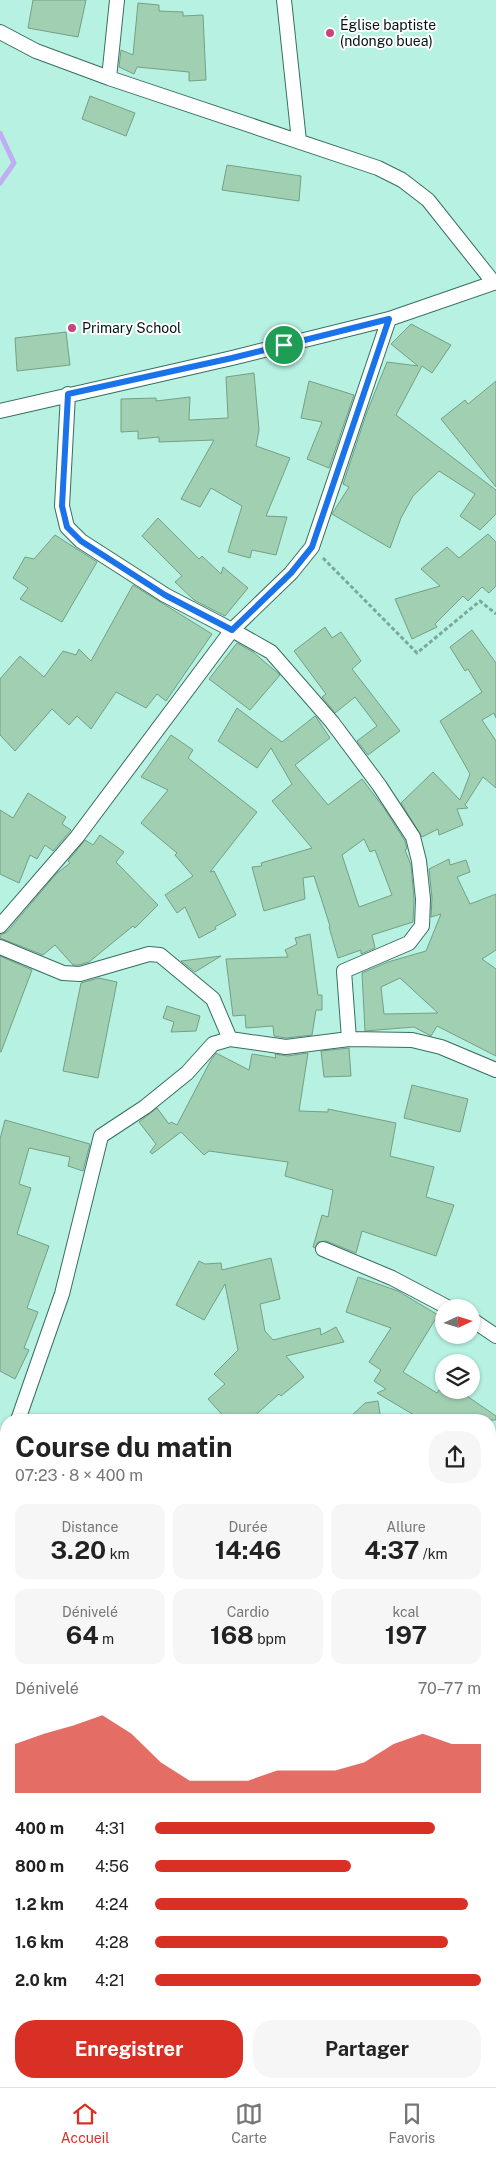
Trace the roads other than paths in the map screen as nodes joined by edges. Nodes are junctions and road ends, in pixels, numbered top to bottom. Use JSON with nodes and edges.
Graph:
{"nodes":[{"id":1,"x":116,"y":0,"type":"edge"},
{"id":2,"x":284,"y":0,"type":"edge"},
{"id":3,"x":0,"y":32,"type":"edge"},
{"id":4,"x":109,"y":78,"type":"junction"},
{"id":5,"x":299,"y":141,"type":"junction"},
{"id":6,"x":495,"y":282,"type":"edge"},
{"id":7,"x":389,"y":319,"type":"junction"},
{"id":8,"x":68,"y":394,"type":"junction"},
{"id":9,"x":0,"y":411,"type":"edge"},
{"id":10,"x":232,"y":630,"type":"junction"},
{"id":11,"x":0,"y":926,"type":"edge"},
{"id":12,"x":0,"y":947,"type":"edge"},
{"id":13,"x":230,"y":1039,"type":"junction"},
{"id":14,"x":348,"y":1039,"type":"junction"},
{"id":15,"x":496,"y":1070,"type":"edge"},
{"id":16,"x":323,"y":1249,"type":"dead end"},
{"id":17,"x":435,"y":1301,"type":"edge"},
{"id":18,"x":480,"y":1325,"type":"edge"},
{"id":19,"x":496,"y":1336,"type":"edge"},
{"id":20,"x":20,"y":1414,"type":"edge"}],
"edges":[{"from":1,"to":4,"type":"street"},
{"from":2,"to":5,"type":"street"},
{"from":3,"to":4,"type":"street"},
{"from":4,"to":5,"type":"street"},
{"from":5,"to":6,"type":"street"},
{"from":6,"to":7,"type":"street"},
{"from":7,"to":8,"type":"street"},
{"from":7,"to":10,"type":"street"},
{"from":8,"to":9,"type":"street"},
{"from":8,"to":10,"type":"street"},
{"from":10,"to":11,"type":"street"},
{"from":10,"to":14,"type":"street"},
{"from":12,"to":13,"type":"street"},
{"from":13,"to":14,"type":"street"},
{"from":13,"to":20,"type":"street"},
{"from":14,"to":15,"type":"street"},
{"from":16,"to":17,"type":"street"},
{"from":18,"to":19,"type":"street"}]}
